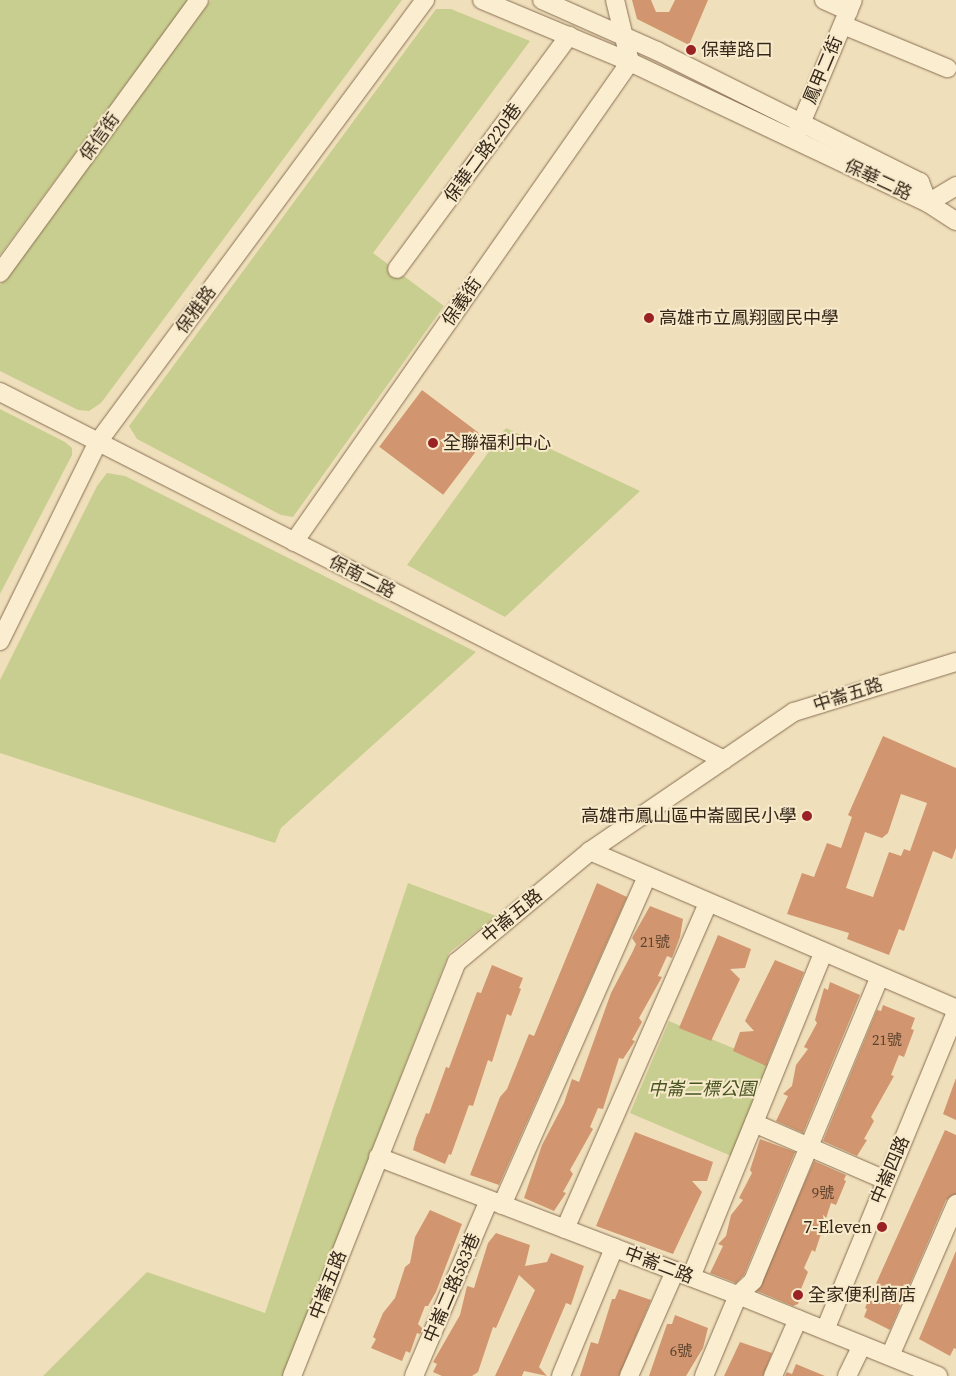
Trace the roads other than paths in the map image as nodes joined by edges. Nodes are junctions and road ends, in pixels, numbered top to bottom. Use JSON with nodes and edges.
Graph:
{"nodes":[{"id":1,"x":200,"y":0,"type":"edge"},
{"id":2,"x":425,"y":0,"type":"edge"},
{"id":3,"x":482,"y":0,"type":"edge"},
{"id":4,"x":542,"y":0,"type":"edge"},
{"id":5,"x":615,"y":0,"type":"edge"},
{"id":6,"x":824,"y":0,"type":"edge"},
{"id":7,"x":848,"y":12,"type":"edge"},
{"id":8,"x":568,"y":36,"type":"junction"},
{"id":9,"x":626,"y":37,"type":"junction"},
{"id":10,"x":630,"y":62,"type":"junction"},
{"id":11,"x":947,"y":68,"type":"dead end"},
{"id":12,"x":801,"y":123,"type":"junction"},
{"id":13,"x":794,"y":141,"type":"junction"},
{"id":14,"x":956,"y":186,"type":"edge"},
{"id":15,"x":928,"y":203,"type":"junction"},
{"id":16,"x":956,"y":221,"type":"edge"},
{"id":17,"x":397,"y":269,"type":"dead end"},
{"id":18,"x":0,"y":273,"type":"edge"},
{"id":19,"x":0,"y":392,"type":"edge"},
{"id":20,"x":98,"y":442,"type":"junction"},
{"id":21,"x":294,"y":542,"type":"junction"},
{"id":22,"x":0,"y":641,"type":"edge"},
{"id":23,"x":956,"y":662,"type":"edge"},
{"id":24,"x":724,"y":760,"type":"junction"},
{"id":25,"x":590,"y":851,"type":"junction"},
{"id":26,"x":648,"y":877,"type":"junction"},
{"id":27,"x":708,"y":903,"type":"junction"},
{"id":28,"x":823,"y":953,"type":"junction"},
{"id":29,"x":879,"y":978,"type":"junction"},
{"id":30,"x":956,"y":1010,"type":"edge"},
{"id":31,"x":754,"y":1123,"type":"junction"},
{"id":32,"x":811,"y":1146,"type":"junction"},
{"id":33,"x":378,"y":1157,"type":"junction"},
{"id":34,"x":885,"y":1180,"type":"junction"},
{"id":35,"x":496,"y":1202,"type":"junction"},
{"id":36,"x":956,"y":1204,"type":"edge"},
{"id":37,"x":565,"y":1229,"type":"junction"},
{"id":38,"x":614,"y":1248,"type":"junction"},
{"id":39,"x":683,"y":1274,"type":"junction"},
{"id":40,"x":738,"y":1295,"type":"junction"},
{"id":41,"x":798,"y":1319,"type":"junction"},
{"id":42,"x":825,"y":1330,"type":"junction"},
{"id":43,"x":862,"y":1345,"type":"junction"},
{"id":44,"x":890,"y":1356,"type":"junction"},
{"id":45,"x":928,"y":1374,"type":"edge"},
{"id":46,"x":292,"y":1376,"type":"edge"},
{"id":47,"x":414,"y":1376,"type":"edge"},
{"id":48,"x":561,"y":1376,"type":"edge"},
{"id":49,"x":629,"y":1376,"type":"edge"},
{"id":50,"x":704,"y":1376,"type":"edge"},
{"id":51,"x":773,"y":1376,"type":"edge"},
{"id":52,"x":848,"y":1376,"type":"edge"}],
"edges":[{"from":1,"to":18,"type":"street","name":"保信街"},
{"from":2,"to":20,"type":"street","name":"保雅路"},
{"from":3,"to":8,"type":"street","name":"保華二路"},
{"from":4,"to":9,"type":"street","name":"保華二路"},
{"from":5,"to":9,"type":"street"},
{"from":6,"to":7,"type":"street"},
{"from":7,"to":11,"type":"street"},
{"from":7,"to":12,"type":"street","name":"鳳甲二街"},
{"from":8,"to":10,"type":"street","name":"保華二路"},
{"from":8,"to":17,"type":"street","name":"保華二路220巷"},
{"from":9,"to":10,"type":"street"},
{"from":9,"to":12,"type":"street","name":"保華二路"},
{"from":10,"to":13,"type":"street","name":"保華二路"},
{"from":10,"to":21,"type":"street","name":"保義街"},
{"from":12,"to":13,"type":"street","name":"鳳甲二街"},
{"from":12,"to":15,"type":"street","name":"保華二路"},
{"from":13,"to":15,"type":"street","name":"保華二路"},
{"from":14,"to":15,"type":"street"},
{"from":15,"to":16,"type":"street"},
{"from":19,"to":20,"type":"street","name":"保南二路"},
{"from":20,"to":21,"type":"street","name":"保南二路"},
{"from":20,"to":22,"type":"street","name":"保雅路"},
{"from":21,"to":24,"type":"street","name":"保南二路"},
{"from":23,"to":24,"type":"street","name":"中崙五路"},
{"from":24,"to":25,"type":"street","name":"中崙五路"},
{"from":25,"to":26,"type":"street"},
{"from":25,"to":33,"type":"street","name":"中崙五路"},
{"from":26,"to":27,"type":"street"},
{"from":26,"to":35,"type":"street","name":"中崙二路583巷"},
{"from":27,"to":28,"type":"street"},
{"from":27,"to":37,"type":"street"},
{"from":28,"to":29,"type":"street"},
{"from":28,"to":31,"type":"street"},
{"from":29,"to":30,"type":"street"},
{"from":29,"to":32,"type":"street"},
{"from":30,"to":34,"type":"street","name":"中崙四路"},
{"from":31,"to":32,"type":"street"},
{"from":31,"to":39,"type":"street"},
{"from":32,"to":34,"type":"street"},
{"from":32,"to":40,"type":"street"},
{"from":33,"to":35,"type":"street","name":"中崙二路"},
{"from":33,"to":46,"type":"street","name":"中崙五路"},
{"from":34,"to":42,"type":"street","name":"中崙四路"},
{"from":35,"to":37,"type":"street","name":"中崙二路"},
{"from":35,"to":47,"type":"street","name":"中崙二路583巷"},
{"from":36,"to":44,"type":"street"},
{"from":37,"to":38,"type":"street","name":"中崙二路"},
{"from":38,"to":39,"type":"street","name":"中崙二路"},
{"from":38,"to":48,"type":"street"},
{"from":39,"to":40,"type":"street","name":"中崙二路"},
{"from":39,"to":49,"type":"street"},
{"from":40,"to":41,"type":"street","name":"中崙二路"},
{"from":40,"to":50,"type":"street"},
{"from":41,"to":42,"type":"street","name":"中崙二路"},
{"from":41,"to":51,"type":"street"},
{"from":42,"to":43,"type":"street","name":"中崙二路"},
{"from":43,"to":44,"type":"street","name":"中崙二路"},
{"from":43,"to":52,"type":"street"},
{"from":44,"to":45,"type":"street","name":"中崙二路"}]}
